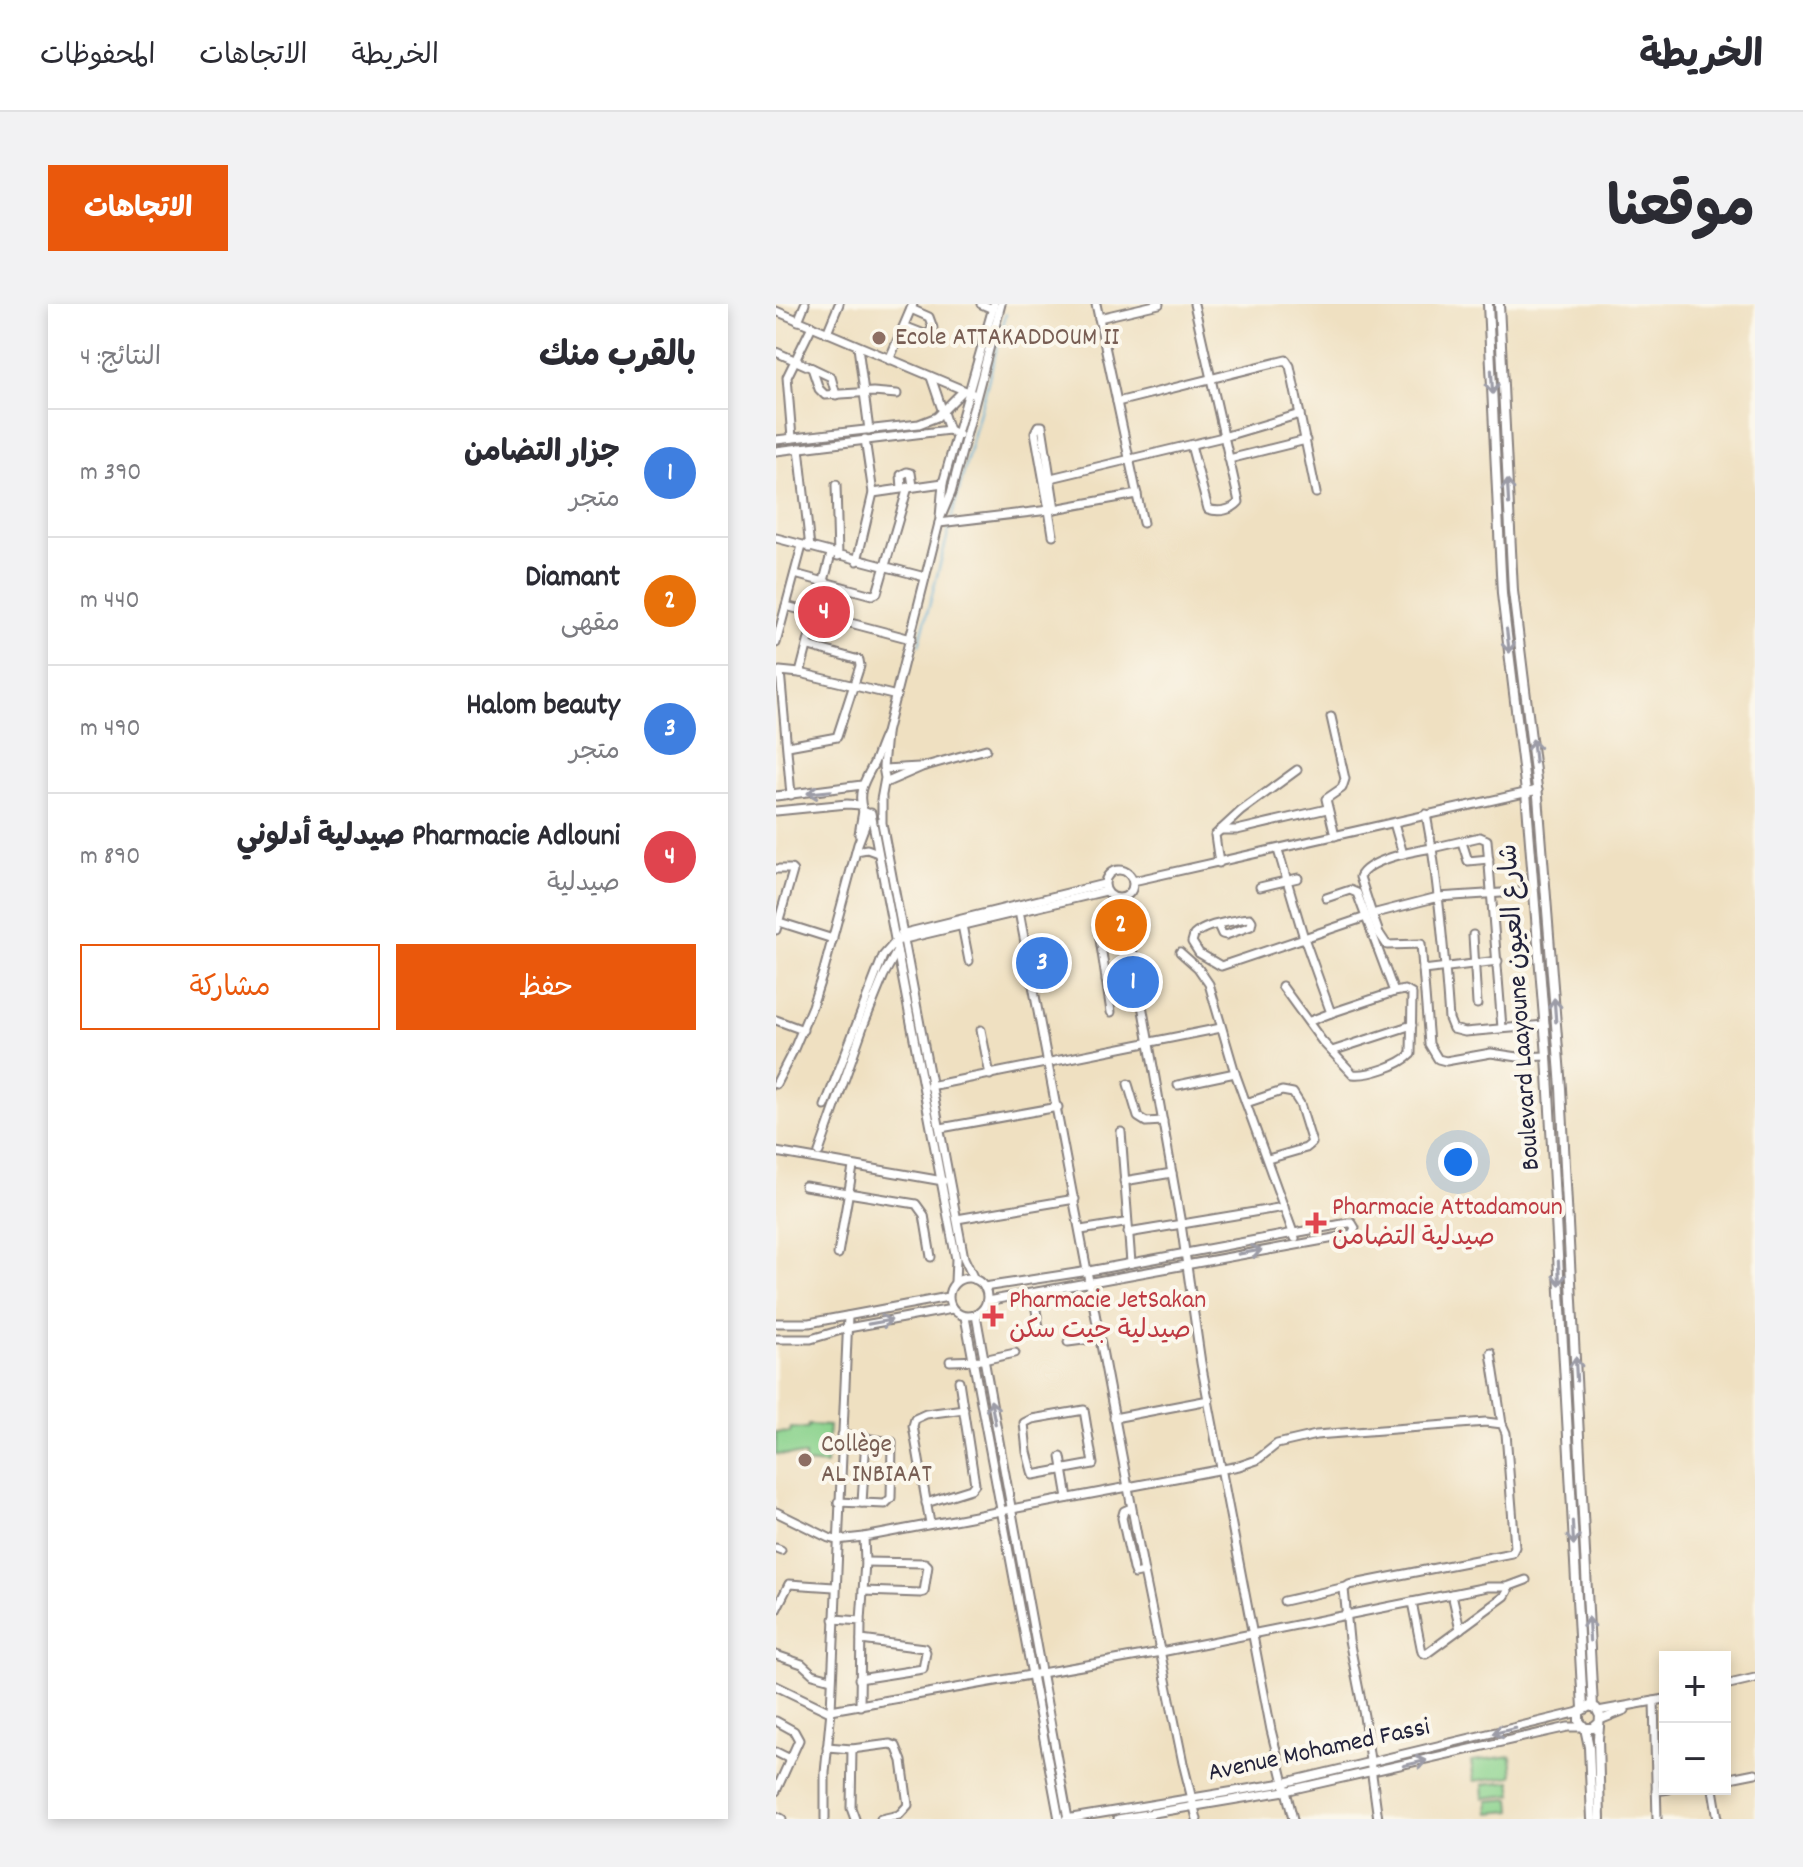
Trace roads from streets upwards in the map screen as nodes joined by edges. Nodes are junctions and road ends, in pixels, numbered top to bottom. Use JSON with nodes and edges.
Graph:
{"nodes":[{"id":1,"x":805,"y":304,"type":"edge"},
{"id":2,"x":839,"y":304,"type":"edge"},
{"id":3,"x":981,"y":304,"type":"edge"},
{"id":4,"x":1001,"y":304,"type":"edge"},
{"id":5,"x":1096,"y":304,"type":"edge"},
{"id":6,"x":1159,"y":304,"type":"edge"},
{"id":7,"x":1194,"y":304,"type":"edge"},
{"id":8,"x":1488,"y":304,"type":"edge"},
{"id":9,"x":1499,"y":304,"type":"edge"},
{"id":10,"x":912,"y":307,"type":"edge"},
{"id":11,"x":994,"y":307,"type":"edge"},
{"id":12,"x":776,"y":311,"type":"edge"},
{"id":13,"x":1099,"y":318,"type":"junction"},
{"id":14,"x":798,"y":321,"type":"junction"},
{"id":15,"x":812,"y":326,"type":"junction"},
{"id":16,"x":904,"y":326,"type":"junction"},
{"id":17,"x":827,"y":333,"type":"junction"},
{"id":18,"x":858,"y":347,"type":"junction"},
{"id":19,"x":776,"y":352,"type":"edge"},
{"id":20,"x":794,"y":360,"type":"junction"},
{"id":21,"x":889,"y":360,"type":"junction"},
{"id":22,"x":812,"y":368,"type":"junction"},
{"id":23,"x":931,"y":377,"type":"junction"},
{"id":24,"x":1211,"y":379,"type":"junction"},
{"id":25,"x":863,"y":392,"type":"junction"},
{"id":26,"x":969,"y":393,"type":"junction"},
{"id":27,"x":897,"y":394,"type":"dead end"},
{"id":28,"x":836,"y":395,"type":"junction"},
{"id":29,"x":1117,"y":402,"type":"junction"},
{"id":30,"x":943,"y":412,"type":"junction"},
{"id":31,"x":1300,"y":414,"type":"junction"},
{"id":32,"x":869,"y":430,"type":"junction"},
{"id":33,"x":949,"y":430,"type":"junction"},
{"id":34,"x":957,"y":435,"type":"junction"},
{"id":35,"x":966,"y":437,"type":"junction"},
{"id":36,"x":1223,"y":437,"type":"junction"},
{"id":37,"x":792,"y":438,"type":"junction"},
{"id":38,"x":865,"y":439,"type":"junction"},
{"id":39,"x":776,"y":440,"type":"edge"},
{"id":40,"x":1306,"y":440,"type":"junction"},
{"id":41,"x":1191,"y":445,"type":"junction"},
{"id":42,"x":799,"y":448,"type":"junction"},
{"id":43,"x":776,"y":451,"type":"edge"},
{"id":44,"x":1229,"y":459,"type":"junction"},
{"id":45,"x":1131,"y":460,"type":"junction"},
{"id":46,"x":1051,"y":478,"type":"junction"},
{"id":47,"x":943,"y":483,"type":"junction"},
{"id":48,"x":836,"y":485,"type":"dead end"},
{"id":49,"x":908,"y":487,"type":"junction"},
{"id":50,"x":873,"y":493,"type":"junction"},
{"id":51,"x":1316,"y":493,"type":"dead end"},
{"id":52,"x":1137,"y":494,"type":"junction"},
{"id":53,"x":1052,"y":509,"type":"junction"},
{"id":54,"x":940,"y":521,"type":"junction"},
{"id":55,"x":1143,"y":523,"type":"dead end"},
{"id":56,"x":1053,"y":535,"type":"dead end"},
{"id":57,"x":776,"y":538,"type":"edge"},
{"id":58,"x":806,"y":547,"type":"junction"},
{"id":59,"x":834,"y":555,"type":"junction"},
{"id":60,"x":857,"y":561,"type":"junction"},
{"id":61,"x":885,"y":567,"type":"junction"},
{"id":62,"x":795,"y":574,"type":"junction"},
{"id":63,"x":925,"y":577,"type":"junction"},
{"id":64,"x":824,"y":582,"type":"junction"},
{"id":65,"x":786,"y":606,"type":"junction"},
{"id":66,"x":817,"y":615,"type":"junction"},
{"id":67,"x":911,"y":639,"type":"junction"},
{"id":68,"x":776,"y":643,"type":"edge"},
{"id":69,"x":809,"y":646,"type":"junction"},
{"id":70,"x":778,"y":670,"type":"edge"},
{"id":71,"x":800,"y":673,"type":"junction"},
{"id":72,"x":855,"y":687,"type":"junction"},
{"id":73,"x":897,"y":696,"type":"junction"},
{"id":74,"x":1331,"y":717,"type":"dead end"},
{"id":75,"x":886,"y":733,"type":"junction"},
{"id":76,"x":788,"y":746,"type":"junction"},
{"id":77,"x":986,"y":749,"type":"dead end"},
{"id":78,"x":873,"y":766,"type":"junction"},
{"id":79,"x":922,"y":767,"type":"junction"},
{"id":80,"x":883,"y":768,"type":"junction"},
{"id":81,"x":1297,"y":770,"type":"dead end"},
{"id":82,"x":885,"y":783,"type":"junction"},
{"id":83,"x":862,"y":785,"type":"junction"},
{"id":84,"x":1538,"y":790,"type":"junction"},
{"id":85,"x":1526,"y":792,"type":"junction"},
{"id":86,"x":791,"y":795,"type":"junction"},
{"id":87,"x":776,"y":796,"type":"edge"},
{"id":88,"x":882,"y":798,"type":"junction"},
{"id":89,"x":1327,"y":809,"type":"junction"},
{"id":90,"x":776,"y":811,"type":"edge"},
{"id":91,"x":866,"y":811,"type":"junction"},
{"id":92,"x":1426,"y":814,"type":"junction"},
{"id":93,"x":1394,"y":823,"type":"junction"},
{"id":94,"x":1220,"y":830,"type":"junction"},
{"id":95,"x":1335,"y":836,"type":"junction"},
{"id":96,"x":1462,"y":842,"type":"junction"},
{"id":97,"x":857,"y":848,"type":"junction"},
{"id":98,"x":1432,"y":848,"type":"junction"},
{"id":99,"x":1278,"y":850,"type":"junction"},
{"id":100,"x":878,"y":853,"type":"junction"},
{"id":101,"x":1403,"y":854,"type":"junction"},
{"id":102,"x":1489,"y":859,"type":"junction"},
{"id":103,"x":1219,"y":863,"type":"junction"},
{"id":104,"x":776,"y":869,"type":"edge"},
{"id":105,"x":1298,"y":878,"type":"dead end"},
{"id":106,"x":1133,"y":881,"type":"junction"},
{"id":107,"x":1285,"y":881,"type":"junction"},
{"id":108,"x":1260,"y":887,"type":"dead end"},
{"id":109,"x":1105,"y":888,"type":"junction"},
{"id":110,"x":1533,"y":891,"type":"junction"},
{"id":111,"x":1492,"y":895,"type":"junction"},
{"id":112,"x":1438,"y":897,"type":"junction"},
{"id":113,"x":1123,"y":898,"type":"junction"},
{"id":114,"x":1326,"y":898,"type":"dead end"},
{"id":115,"x":1019,"y":909,"type":"junction"},
{"id":116,"x":1369,"y":915,"type":"junction"},
{"id":117,"x":777,"y":924,"type":"edge"},
{"id":118,"x":962,"y":925,"type":"junction"},
{"id":119,"x":1218,"y":925,"type":"dead end"},
{"id":120,"x":1098,"y":926,"type":"dead end"},
{"id":121,"x":1473,"y":935,"type":"dead end"},
{"id":122,"x":900,"y":937,"type":"junction"},
{"id":123,"x":1304,"y":938,"type":"junction"},
{"id":124,"x":833,"y":939,"type":"junction"},
{"id":125,"x":897,"y":951,"type":"junction"},
{"id":126,"x":1180,"y":952,"type":"dead end"},
{"id":127,"x":969,"y":961,"type":"dead end"},
{"id":128,"x":1498,"y":961,"type":"junction"},
{"id":129,"x":1475,"y":964,"type":"junction"},
{"id":130,"x":1445,"y":968,"type":"junction"},
{"id":131,"x":1423,"y":970,"type":"junction"},
{"id":132,"x":1135,"y":974,"type":"junction"},
{"id":133,"x":1106,"y":981,"type":"junction"},
{"id":134,"x":1282,"y":986,"type":"dead end"},
{"id":135,"x":1394,"y":992,"type":"junction"},
{"id":136,"x":1477,"y":1004,"type":"dead end"},
{"id":137,"x":1111,"y":1012,"type":"dead end"},
{"id":138,"x":1331,"y":1013,"type":"junction"},
{"id":139,"x":776,"y":1020,"type":"edge"},
{"id":140,"x":1310,"y":1021,"type":"junction"},
{"id":141,"x":1412,"y":1025,"type":"junction"},
{"id":142,"x":1545,"y":1025,"type":"junction"},
{"id":143,"x":1221,"y":1028,"type":"junction"},
{"id":144,"x":1502,"y":1028,"type":"junction"},
{"id":145,"x":803,"y":1030,"type":"junction"},
{"id":146,"x":981,"y":1030,"type":"dead end"},
{"id":147,"x":1149,"y":1044,"type":"junction"},
{"id":148,"x":1332,"y":1051,"type":"junction"},
{"id":149,"x":1547,"y":1056,"type":"junction"},
{"id":150,"x":1049,"y":1063,"type":"junction"},
{"id":151,"x":1235,"y":1073,"type":"junction"},
{"id":152,"x":990,"y":1075,"type":"junction"},
{"id":153,"x":776,"y":1084,"type":"edge"},
{"id":154,"x":1128,"y":1084,"type":"dead end"},
{"id":155,"x":1178,"y":1085,"type":"dead end"},
{"id":156,"x":928,"y":1086,"type":"junction"},
{"id":157,"x":1246,"y":1103,"type":"junction"},
{"id":158,"x":825,"y":1106,"type":"dead end"},
{"id":159,"x":1058,"y":1107,"type":"junction"},
{"id":160,"x":1163,"y":1121,"type":"junction"},
{"id":161,"x":941,"y":1128,"type":"junction"},
{"id":162,"x":1121,"y":1132,"type":"dead end"},
{"id":163,"x":776,"y":1152,"type":"edge"},
{"id":164,"x":819,"y":1152,"type":"dead end"},
{"id":165,"x":1268,"y":1159,"type":"junction"},
{"id":166,"x":853,"y":1167,"type":"junction"},
{"id":167,"x":1172,"y":1173,"type":"junction"},
{"id":168,"x":941,"y":1180,"type":"junction"},
{"id":169,"x":1124,"y":1181,"type":"junction"},
{"id":170,"x":951,"y":1182,"type":"junction"},
{"id":171,"x":805,"y":1186,"type":"dead end"},
{"id":172,"x":849,"y":1193,"type":"junction"},
{"id":173,"x":1075,"y":1199,"type":"junction"},
{"id":174,"x":1284,"y":1207,"type":"junction"},
{"id":175,"x":957,"y":1219,"type":"junction"},
{"id":176,"x":1124,"y":1223,"type":"dead end"},
{"id":177,"x":1181,"y":1224,"type":"junction"},
{"id":178,"x":1081,"y":1230,"type":"junction"},
{"id":179,"x":1128,"y":1233,"type":"junction"},
{"id":180,"x":1294,"y":1234,"type":"junction"},
{"id":181,"x":1296,"y":1244,"type":"junction"},
{"id":182,"x":1224,"y":1246,"type":"junction"},
{"id":183,"x":1186,"y":1253,"type":"junction"},
{"id":184,"x":838,"y":1254,"type":"dead end"},
{"id":185,"x":931,"y":1257,"type":"dead end"},
{"id":186,"x":1226,"y":1257,"type":"junction"},
{"id":187,"x":1131,"y":1263,"type":"junction"},
{"id":188,"x":1187,"y":1264,"type":"junction"},
{"id":189,"x":1089,"y":1271,"type":"junction"},
{"id":190,"x":974,"y":1279,"type":"junction"},
{"id":191,"x":1090,"y":1281,"type":"junction"},
{"id":192,"x":955,"y":1282,"type":"junction"},
{"id":193,"x":984,"y":1287,"type":"junction"},
{"id":194,"x":1033,"y":1293,"type":"junction"},
{"id":195,"x":948,"y":1297,"type":"junction"},
{"id":196,"x":987,"y":1301,"type":"junction"},
{"id":197,"x":952,"y":1309,"type":"junction"},
{"id":198,"x":976,"y":1315,"type":"junction"},
{"id":199,"x":848,"y":1316,"type":"junction"},
{"id":200,"x":965,"y":1317,"type":"junction"},
{"id":201,"x":776,"y":1323,"type":"edge"},
{"id":202,"x":1039,"y":1327,"type":"dead end"},
{"id":203,"x":848,"y":1328,"type":"junction"},
{"id":204,"x":1099,"y":1338,"type":"junction"},
{"id":205,"x":776,"y":1339,"type":"edge"},
{"id":206,"x":1068,"y":1342,"type":"dead end"},
{"id":207,"x":1015,"y":1353,"type":"dead end"},
{"id":208,"x":1491,"y":1353,"type":"dead end"},
{"id":209,"x":973,"y":1360,"type":"junction"},
{"id":210,"x":983,"y":1360,"type":"junction"},
{"id":211,"x":950,"y":1361,"type":"dead end"},
{"id":212,"x":959,"y":1381,"type":"dead end"},
{"id":213,"x":1209,"y":1400,"type":"junction"},
{"id":214,"x":964,"y":1409,"type":"junction"},
{"id":215,"x":1114,"y":1418,"type":"junction"},
{"id":216,"x":1502,"y":1424,"type":"junction"},
{"id":217,"x":842,"y":1435,"type":"junction"},
{"id":218,"x":866,"y":1437,"type":"junction"},
{"id":219,"x":1061,"y":1457,"type":"dead end"},
{"id":220,"x":1221,"y":1469,"type":"junction"},
{"id":221,"x":1064,"y":1471,"type":"junction"},
{"id":222,"x":1127,"y":1486,"type":"junction"},
{"id":223,"x":1068,"y":1498,"type":"junction"},
{"id":224,"x":838,"y":1502,"type":"junction"},
{"id":225,"x":862,"y":1503,"type":"junction"},
{"id":226,"x":926,"y":1503,"type":"junction"},
{"id":227,"x":1011,"y":1507,"type":"junction"},
{"id":228,"x":1002,"y":1509,"type":"junction"},
{"id":229,"x":776,"y":1512,"type":"edge"},
{"id":230,"x":930,"y":1523,"type":"junction"},
{"id":231,"x":864,"y":1537,"type":"junction"},
{"id":232,"x":836,"y":1540,"type":"junction"},
{"id":233,"x":865,"y":1562,"type":"junction"},
{"id":234,"x":1526,"y":1580,"type":"dead end"},
{"id":235,"x":834,"y":1587,"type":"junction"},
{"id":236,"x":1346,"y":1587,"type":"junction"},
{"id":237,"x":1507,"y":1587,"type":"junction"},
{"id":238,"x":863,"y":1591,"type":"junction"},
{"id":239,"x":1452,"y":1594,"type":"junction"},
{"id":240,"x":1284,"y":1601,"type":"dead end"},
{"id":241,"x":1412,"y":1602,"type":"junction"},
{"id":242,"x":776,"y":1610,"type":"edge"},
{"id":243,"x":1346,"y":1614,"type":"junction"},
{"id":244,"x":834,"y":1619,"type":"junction"},
{"id":245,"x":861,"y":1621,"type":"junction"},
{"id":246,"x":1460,"y":1629,"type":"junction"},
{"id":247,"x":1252,"y":1633,"type":"junction"},
{"id":248,"x":861,"y":1640,"type":"junction"},
{"id":249,"x":1161,"y":1652,"type":"junction"},
{"id":250,"x":776,"y":1655,"type":"edge"},
{"id":251,"x":1037,"y":1674,"type":"junction"},
{"id":252,"x":1755,"y":1678,"type":"edge"},
{"id":253,"x":831,"y":1679,"type":"junction"},
{"id":254,"x":859,"y":1679,"type":"junction"},
{"id":255,"x":1731,"y":1684,"type":"edge"},
{"id":256,"x":776,"y":1686,"type":"edge"},
{"id":257,"x":1659,"y":1700,"type":"edge"},
{"id":258,"x":1654,"y":1701,"type":"junction"},
{"id":259,"x":860,"y":1706,"type":"junction"},
{"id":260,"x":830,"y":1711,"type":"junction"},
{"id":261,"x":1592,"y":1713,"type":"junction"},
{"id":262,"x":776,"y":1721,"type":"edge"},
{"id":263,"x":1584,"y":1727,"type":"junction"},
{"id":264,"x":827,"y":1747,"type":"junction"},
{"id":265,"x":852,"y":1749,"type":"junction"},
{"id":266,"x":776,"y":1752,"type":"edge"},
{"id":267,"x":790,"y":1759,"type":"junction"},
{"id":268,"x":1370,"y":1762,"type":"junction"},
{"id":269,"x":1371,"y":1773,"type":"junction"},
{"id":270,"x":1755,"y":1773,"type":"edge"},
{"id":271,"x":1731,"y":1778,"type":"edge"},
{"id":272,"x":1284,"y":1787,"type":"junction"},
{"id":273,"x":776,"y":1790,"type":"edge"},
{"id":274,"x":1656,"y":1791,"type":"junction"},
{"id":275,"x":1659,"y":1791,"type":"edge"},
{"id":276,"x":1714,"y":1795,"type":"edge"},
{"id":277,"x":1191,"y":1798,"type":"junction"},
{"id":278,"x":1194,"y":1807,"type":"junction"},
{"id":279,"x":776,"y":1816,"type":"edge"},
{"id":280,"x":1150,"y":1816,"type":"edge"},
{"id":281,"x":782,"y":1819,"type":"edge"},
{"id":282,"x":825,"y":1819,"type":"edge"},
{"id":283,"x":855,"y":1819,"type":"edge"},
{"id":284,"x":881,"y":1819,"type":"edge"},
{"id":285,"x":1059,"y":1819,"type":"edge"},
{"id":286,"x":1067,"y":1819,"type":"edge"},
{"id":287,"x":1118,"y":1819,"type":"edge"},
{"id":288,"x":1197,"y":1819,"type":"edge"},
{"id":289,"x":1293,"y":1819,"type":"edge"},
{"id":290,"x":1378,"y":1819,"type":"edge"},
{"id":291,"x":1592,"y":1819,"type":"edge"},
{"id":292,"x":1600,"y":1819,"type":"edge"},
{"id":293,"x":1657,"y":1819,"type":"edge"},
{"id":294,"x":1718,"y":1819,"type":"edge"}],
"edges":[{"from":1,"to":14,"type":"street"},
{"from":2,"to":17,"type":"street"},
{"from":3,"to":11,"type":"street"},
{"from":4,"to":26,"type":"street"},
{"from":5,"to":13,"type":"street"},
{"from":6,"to":13,"type":"street"},
{"from":7,"to":24,"type":"street"},
{"from":8,"to":85,"type":"street","name":"Boulevard Laayoune شارع العيون","one_way":true},
{"from":84,"to":9,"type":"street","name":"Boulevard Laayoune شارع العيون","one_way":true},
{"from":10,"to":16,"type":"street"},
{"from":10,"to":16,"type":"street"},
{"from":11,"to":26,"type":"street"},
{"from":12,"to":14,"type":"street"},
{"from":13,"to":29,"type":"street"},
{"from":14,"to":15,"type":"street"},
{"from":15,"to":17,"type":"street"},
{"from":15,"to":20,"type":"street"},
{"from":16,"to":21,"type":"street"},
{"from":17,"to":18,"type":"street"},
{"from":18,"to":21,"type":"street"},
{"from":18,"to":25,"type":"street"},
{"from":19,"to":20,"type":"street"},
{"from":20,"to":22,"type":"street"},
{"from":20,"to":37,"type":"street"},
{"from":21,"to":23,"type":"street"},
{"from":22,"to":28,"type":"street"},
{"from":22,"to":28,"type":"street"},
{"from":23,"to":26,"type":"street"},
{"from":23,"to":30,"type":"street"},
{"from":24,"to":29,"type":"street"},
{"from":24,"to":31,"type":"street"},
{"from":24,"to":36,"type":"street"},
{"from":25,"to":27,"type":"street"},
{"from":25,"to":28,"type":"street"},
{"from":25,"to":32,"type":"street"},
{"from":26,"to":30,"type":"street"},
{"from":26,"to":34,"type":"street"},
{"from":26,"to":35,"type":"street"},
{"from":29,"to":45,"type":"street"},
{"from":30,"to":32,"type":"street"},
{"from":30,"to":33,"type":"street"},
{"from":31,"to":36,"type":"street"},
{"from":31,"to":40,"type":"street"},
{"from":32,"to":37,"type":"street"},
{"from":33,"to":34,"type":"street"},
{"from":33,"to":38,"type":"street"},
{"from":34,"to":35,"type":"street"},
{"from":34,"to":47,"type":"street"},
{"from":35,"to":54,"type":"street"},
{"from":36,"to":41,"type":"street"},
{"from":36,"to":44,"type":"street"},
{"from":37,"to":39,"type":"street"},
{"from":38,"to":42,"type":"street"},
{"from":38,"to":50,"type":"street"},
{"from":40,"to":44,"type":"street"},
{"from":40,"to":51,"type":"street"},
{"from":41,"to":44,"type":"street"},
{"from":41,"to":45,"type":"street"},
{"from":42,"to":43,"type":"street"},
{"from":42,"to":58,"type":"street"},
{"from":45,"to":46,"type":"street"},
{"from":45,"to":52,"type":"street"},
{"from":46,"to":53,"type":"street"},
{"from":46,"to":53,"type":"street"},
{"from":47,"to":49,"type":"street"},
{"from":47,"to":54,"type":"street"},
{"from":48,"to":59,"type":"street"},
{"from":49,"to":50,"type":"street"},
{"from":49,"to":61,"type":"street"},
{"from":50,"to":60,"type":"street"},
{"from":52,"to":53,"type":"street"},
{"from":52,"to":55,"type":"street"},
{"from":53,"to":54,"type":"street"},
{"from":53,"to":56,"type":"street"},
{"from":54,"to":63,"type":"street"},
{"from":57,"to":58,"type":"street"},
{"from":58,"to":59,"type":"street"},
{"from":58,"to":62,"type":"street"},
{"from":59,"to":60,"type":"street"},
{"from":59,"to":64,"type":"street"},
{"from":60,"to":61,"type":"street"},
{"from":61,"to":63,"type":"street"},
{"from":61,"to":64,"type":"street"},
{"from":62,"to":64,"type":"street"},
{"from":62,"to":65,"type":"street"},
{"from":63,"to":67,"type":"street"},
{"from":64,"to":66,"type":"street"},
{"from":65,"to":66,"type":"street"},
{"from":65,"to":68,"type":"street"},
{"from":66,"to":67,"type":"street"},
{"from":66,"to":69,"type":"street"},
{"from":67,"to":73,"type":"street"},
{"from":69,"to":71,"type":"street"},
{"from":69,"to":72,"type":"street"},
{"from":70,"to":71,"type":"street"},
{"from":70,"to":76,"type":"street"},
{"from":71,"to":72,"type":"street"},
{"from":72,"to":73,"type":"street"},
{"from":72,"to":76,"type":"street"},
{"from":73,"to":75,"type":"street"},
{"from":74,"to":89,"type":"street"},
{"from":75,"to":78,"type":"street"},
{"from":75,"to":80,"type":"street"},
{"from":76,"to":86,"type":"street"},
{"from":77,"to":79,"type":"street"},
{"from":78,"to":80,"type":"street"},
{"from":78,"to":83,"type":"street"},
{"from":79,"to":80,"type":"street"},
{"from":79,"to":82,"type":"street"},
{"from":80,"to":82,"type":"street"},
{"from":81,"to":94,"type":"street"},
{"from":82,"to":88,"type":"street"},
{"from":83,"to":86,"type":"street","one_way":true},
{"from":83,"to":91,"type":"street"},
{"from":84,"to":85,"type":"street"},
{"from":261,"to":84,"type":"street","name":"Boulevard Laayoune شارع العيون","one_way":true},
{"from":85,"to":92,"type":"street"},
{"from":85,"to":110,"type":"street","name":"Boulevard Laayoune شارع العيون"},
{"from":86,"to":87,"type":"street"},
{"from":88,"to":91,"type":"street"},
{"from":88,"to":122,"type":"street"},
{"from":89,"to":94,"type":"street"},
{"from":89,"to":95,"type":"street"},
{"from":90,"to":91,"type":"street"},
{"from":91,"to":97,"type":"street"},
{"from":91,"to":100,"type":"street"},
{"from":92,"to":93,"type":"street"},
{"from":92,"to":98,"type":"street"},
{"from":93,"to":95,"type":"street"},
{"from":93,"to":101,"type":"street"},
{"from":94,"to":103,"type":"street"},
{"from":95,"to":99,"type":"street"},
{"from":96,"to":98,"type":"street"},
{"from":96,"to":102,"type":"street"},
{"from":96,"to":102,"type":"street"},
{"from":97,"to":100,"type":"street"},
{"from":97,"to":124,"type":"street"},
{"from":98,"to":101,"type":"street"},
{"from":98,"to":112,"type":"street"},
{"from":99,"to":103,"type":"street"},
{"from":99,"to":107,"type":"street"},
{"from":100,"to":122,"type":"street"},
{"from":101,"to":116,"type":"street"},
{"from":102,"to":111,"type":"street"},
{"from":103,"to":106,"type":"street"},
{"from":104,"to":117,"type":"street"},
{"from":105,"to":107,"type":"street"},
{"from":106,"to":109,"type":"street"},
{"from":106,"to":113,"type":"street"},
{"from":107,"to":108,"type":"street"},
{"from":107,"to":123,"type":"street"},
{"from":109,"to":113,"type":"street"},
{"from":109,"to":115,"type":"street"},
{"from":110,"to":111,"type":"street"},
{"from":110,"to":142,"type":"street","name":"Boulevard Laayoune شارع العيون"},
{"from":111,"to":112,"type":"street"},
{"from":111,"to":128,"type":"street"},
{"from":112,"to":116,"type":"street"},
{"from":112,"to":130,"type":"street"},
{"from":113,"to":132,"type":"street"},
{"from":114,"to":116,"type":"street"},
{"from":115,"to":118,"type":"street"},
{"from":115,"to":122,"type":"street"},
{"from":115,"to":150,"type":"street"},
{"from":116,"to":123,"type":"street"},
{"from":116,"to":131,"type":"street"},
{"from":116,"to":135,"type":"street"},
{"from":117,"to":124,"type":"street"},
{"from":118,"to":122,"type":"street"},
{"from":118,"to":127,"type":"street"},
{"from":119,"to":123,"type":"street"},
{"from":120,"to":133,"type":"street"},
{"from":121,"to":129,"type":"street"},
{"from":122,"to":125,"type":"street"},
{"from":122,"to":156,"type":"street"},
{"from":122,"to":158,"type":"street"},
{"from":123,"to":138,"type":"street"},
{"from":124,"to":145,"type":"street"},
{"from":125,"to":156,"type":"street"},
{"from":125,"to":164,"type":"street"},
{"from":126,"to":143,"type":"street"},
{"from":128,"to":129,"type":"street"},
{"from":128,"to":144,"type":"street"},
{"from":129,"to":130,"type":"street"},
{"from":129,"to":136,"type":"street"},
{"from":130,"to":131,"type":"street"},
{"from":130,"to":144,"type":"street"},
{"from":131,"to":149,"type":"street"},
{"from":132,"to":133,"type":"street"},
{"from":132,"to":147,"type":"street"},
{"from":133,"to":137,"type":"street"},
{"from":134,"to":140,"type":"street"},
{"from":135,"to":138,"type":"street"},
{"from":135,"to":141,"type":"street"},
{"from":138,"to":140,"type":"street"},
{"from":139,"to":145,"type":"street"},
{"from":140,"to":148,"type":"street"},
{"from":141,"to":148,"type":"street"},
{"from":141,"to":148,"type":"street"},
{"from":142,"to":144,"type":"street"},
{"from":142,"to":149,"type":"street","name":"Boulevard Laayoune شارع العيون"},
{"from":143,"to":147,"type":"street"},
{"from":143,"to":151,"type":"street"},
{"from":145,"to":153,"type":"street"},
{"from":146,"to":152,"type":"street"},
{"from":147,"to":150,"type":"street"},
{"from":147,"to":160,"type":"street"},
{"from":149,"to":261,"type":"street","name":"Boulevard Laayoune شارع العيون","one_way":true},
{"from":150,"to":152,"type":"street"},
{"from":150,"to":159,"type":"street"},
{"from":151,"to":155,"type":"street"},
{"from":151,"to":157,"type":"street"},
{"from":152,"to":156,"type":"street"},
{"from":154,"to":160,"type":"street"},
{"from":156,"to":161,"type":"street"},
{"from":156,"to":168,"type":"street"},
{"from":157,"to":165,"type":"street"},
{"from":157,"to":165,"type":"street"},
{"from":159,"to":161,"type":"street"},
{"from":159,"to":173,"type":"street"},
{"from":160,"to":167,"type":"street"},
{"from":161,"to":170,"type":"street"},
{"from":162,"to":169,"type":"street"},
{"from":163,"to":166,"type":"street"},
{"from":165,"to":174,"type":"street"},
{"from":166,"to":168,"type":"street"},
{"from":166,"to":172,"type":"street"},
{"from":167,"to":169,"type":"street"},
{"from":167,"to":177,"type":"street"},
{"from":168,"to":170,"type":"street"},
{"from":168,"to":192,"type":"street"},
{"from":169,"to":179,"type":"street"},
{"from":170,"to":175,"type":"street"},
{"from":171,"to":172,"type":"street"},
{"from":172,"to":184,"type":"street"},
{"from":172,"to":185,"type":"street"},
{"from":173,"to":175,"type":"street"},
{"from":173,"to":178,"type":"street"},
{"from":174,"to":177,"type":"street"},
{"from":174,"to":180,"type":"street"},
{"from":175,"to":190,"type":"street"},
{"from":176,"to":178,"type":"street"},
{"from":177,"to":179,"type":"street"},
{"from":177,"to":183,"type":"street"},
{"from":178,"to":189,"type":"street"},
{"from":179,"to":187,"type":"street"},
{"from":180,"to":181,"type":"street"},
{"from":180,"to":181,"type":"street"},
{"from":180,"to":182,"type":"street"},
{"from":186,"to":181,"type":"street","one_way":true},
{"from":182,"to":183,"type":"street"},
{"from":182,"to":186,"type":"street"},
{"from":183,"to":187,"type":"street"},
{"from":183,"to":188,"type":"street"},
{"from":186,"to":188,"type":"street"},
{"from":187,"to":189,"type":"street"},
{"from":188,"to":191,"type":"street"},
{"from":188,"to":213,"type":"street"},
{"from":189,"to":191,"type":"street"},
{"from":189,"to":193,"type":"street"},
{"from":190,"to":192,"type":"street"},
{"from":190,"to":193,"type":"street"},
{"from":191,"to":194,"type":"street"},
{"from":191,"to":204,"type":"street"},
{"from":192,"to":195,"type":"street"},
{"from":193,"to":196,"type":"street"},
{"from":194,"to":196,"type":"street"},
{"from":194,"to":202,"type":"street"},
{"from":195,"to":197,"type":"street"},
{"from":195,"to":199,"type":"street"},
{"from":196,"to":198,"type":"street"},
{"from":197,"to":200,"type":"street"},
{"from":203,"to":197,"type":"street","one_way":true},
{"from":198,"to":200,"type":"street"},
{"from":198,"to":210,"type":"street"},
{"from":199,"to":201,"type":"street"},
{"from":199,"to":203,"type":"street"},
{"from":200,"to":209,"type":"street"},
{"from":203,"to":205,"type":"street"},
{"from":203,"to":217,"type":"street"},
{"from":204,"to":206,"type":"street"},
{"from":204,"to":215,"type":"street"},
{"from":207,"to":210,"type":"street"},
{"from":208,"to":216,"type":"street"},
{"from":209,"to":210,"type":"street"},
{"from":209,"to":211,"type":"street"},
{"from":209,"to":228,"type":"street"},
{"from":227,"to":210,"type":"street","one_way":true},
{"from":212,"to":214,"type":"street"},
{"from":213,"to":215,"type":"street"},
{"from":213,"to":220,"type":"street"},
{"from":214,"to":226,"type":"street"},
{"from":214,"to":226,"type":"street"},
{"from":215,"to":222,"type":"street"},
{"from":216,"to":220,"type":"street"},
{"from":216,"to":236,"type":"street"},
{"from":217,"to":218,"type":"street"},
{"from":217,"to":224,"type":"street"},
{"from":218,"to":225,"type":"street"},
{"from":218,"to":225,"type":"street"},
{"from":219,"to":221,"type":"street"},
{"from":220,"to":222,"type":"street"},
{"from":220,"to":247,"type":"street"},
{"from":221,"to":221,"type":"street"},
{"from":221,"to":223,"type":"street"},
{"from":222,"to":223,"type":"street"},
{"from":222,"to":249,"type":"street"},
{"from":223,"to":227,"type":"street"},
{"from":224,"to":225,"type":"street"},
{"from":224,"to":232,"type":"street"},
{"from":226,"to":230,"type":"street"},
{"from":227,"to":228,"type":"street"},
{"from":227,"to":251,"type":"street"},
{"from":228,"to":230,"type":"street"},
{"from":228,"to":251,"type":"street"},
{"from":229,"to":232,"type":"street"},
{"from":230,"to":231,"type":"street"},
{"from":231,"to":232,"type":"street"},
{"from":231,"to":233,"type":"street"},
{"from":232,"to":235,"type":"street"},
{"from":233,"to":238,"type":"street"},
{"from":233,"to":238,"type":"street"},
{"from":234,"to":237,"type":"street"},
{"from":235,"to":242,"type":"street"},
{"from":235,"to":244,"type":"street"},
{"from":236,"to":240,"type":"street"},
{"from":236,"to":243,"type":"street"},
{"from":237,"to":239,"type":"street"},
{"from":237,"to":246,"type":"street"},
{"from":238,"to":245,"type":"street"},
{"from":239,"to":241,"type":"street"},
{"from":239,"to":246,"type":"street"},
{"from":241,"to":243,"type":"street"},
{"from":241,"to":246,"type":"street"},
{"from":243,"to":247,"type":"street"},
{"from":243,"to":268,"type":"street"},
{"from":244,"to":245,"type":"street"},
{"from":244,"to":253,"type":"street"},
{"from":245,"to":248,"type":"street"},
{"from":247,"to":249,"type":"street"},
{"from":247,"to":272,"type":"street"},
{"from":248,"to":254,"type":"street"},
{"from":248,"to":254,"type":"street"},
{"from":249,"to":251,"type":"street"},
{"from":249,"to":277,"type":"street"},
{"from":250,"to":253,"type":"street"},
{"from":251,"to":259,"type":"street"},
{"from":251,"to":285,"type":"street"},
{"from":251,"to":286,"type":"street"},
{"from":252,"to":255,"type":"street"},
{"from":253,"to":260,"type":"street"},
{"from":254,"to":259,"type":"street"},
{"from":256,"to":260,"type":"street"},
{"from":257,"to":258,"type":"street","name":"Avenue Mohamed Fassi"},
{"from":258,"to":261,"type":"street","name":"Avenue Mohamed Fassi"},
{"from":258,"to":274,"type":"street"},
{"from":259,"to":260,"type":"street"},
{"from":260,"to":264,"type":"street"},
{"from":261,"to":263,"type":"street"},
{"from":261,"to":263,"type":"street"},
{"from":261,"to":268,"type":"street","name":"Avenue Mohamed Fassi","one_way":true},
{"from":261,"to":292,"type":"street","name":"Boulevard Laayoune شارع العيون"},
{"from":262,"to":267,"type":"street"},
{"from":269,"to":263,"type":"street","name":"Avenue Mohamed Fassi","one_way":true},
{"from":263,"to":291,"type":"street"},
{"from":264,"to":265,"type":"street"},
{"from":264,"to":282,"type":"street"},
{"from":265,"to":283,"type":"street"},
{"from":265,"to":284,"type":"street"},
{"from":266,"to":267,"type":"street"},
{"from":267,"to":273,"type":"street"},
{"from":268,"to":269,"type":"street"},
{"from":268,"to":272,"type":"street","name":"Avenue Mohamed Fassi"},
{"from":269,"to":272,"type":"street","name":"Avenue Mohamed Fassi"},
{"from":269,"to":290,"type":"street"},
{"from":270,"to":271,"type":"street"},
{"from":272,"to":277,"type":"street","name":"Avenue Mohamed Fassi"},
{"from":272,"to":278,"type":"street","name":"Avenue Mohamed Fassi"},
{"from":272,"to":289,"type":"street"},
{"from":274,"to":275,"type":"street"},
{"from":274,"to":293,"type":"street"},
{"from":276,"to":294,"type":"street"},
{"from":277,"to":278,"type":"street"},
{"from":277,"to":286,"type":"street","name":"Avenue Mohamed Fassi"},
{"from":278,"to":280,"type":"street","name":"Avenue Mohamed Fassi"},
{"from":278,"to":288,"type":"street"},
{"from":279,"to":281,"type":"street"},
{"from":280,"to":287,"type":"street","name":"Avenue Mohamed Fassi"}]}
